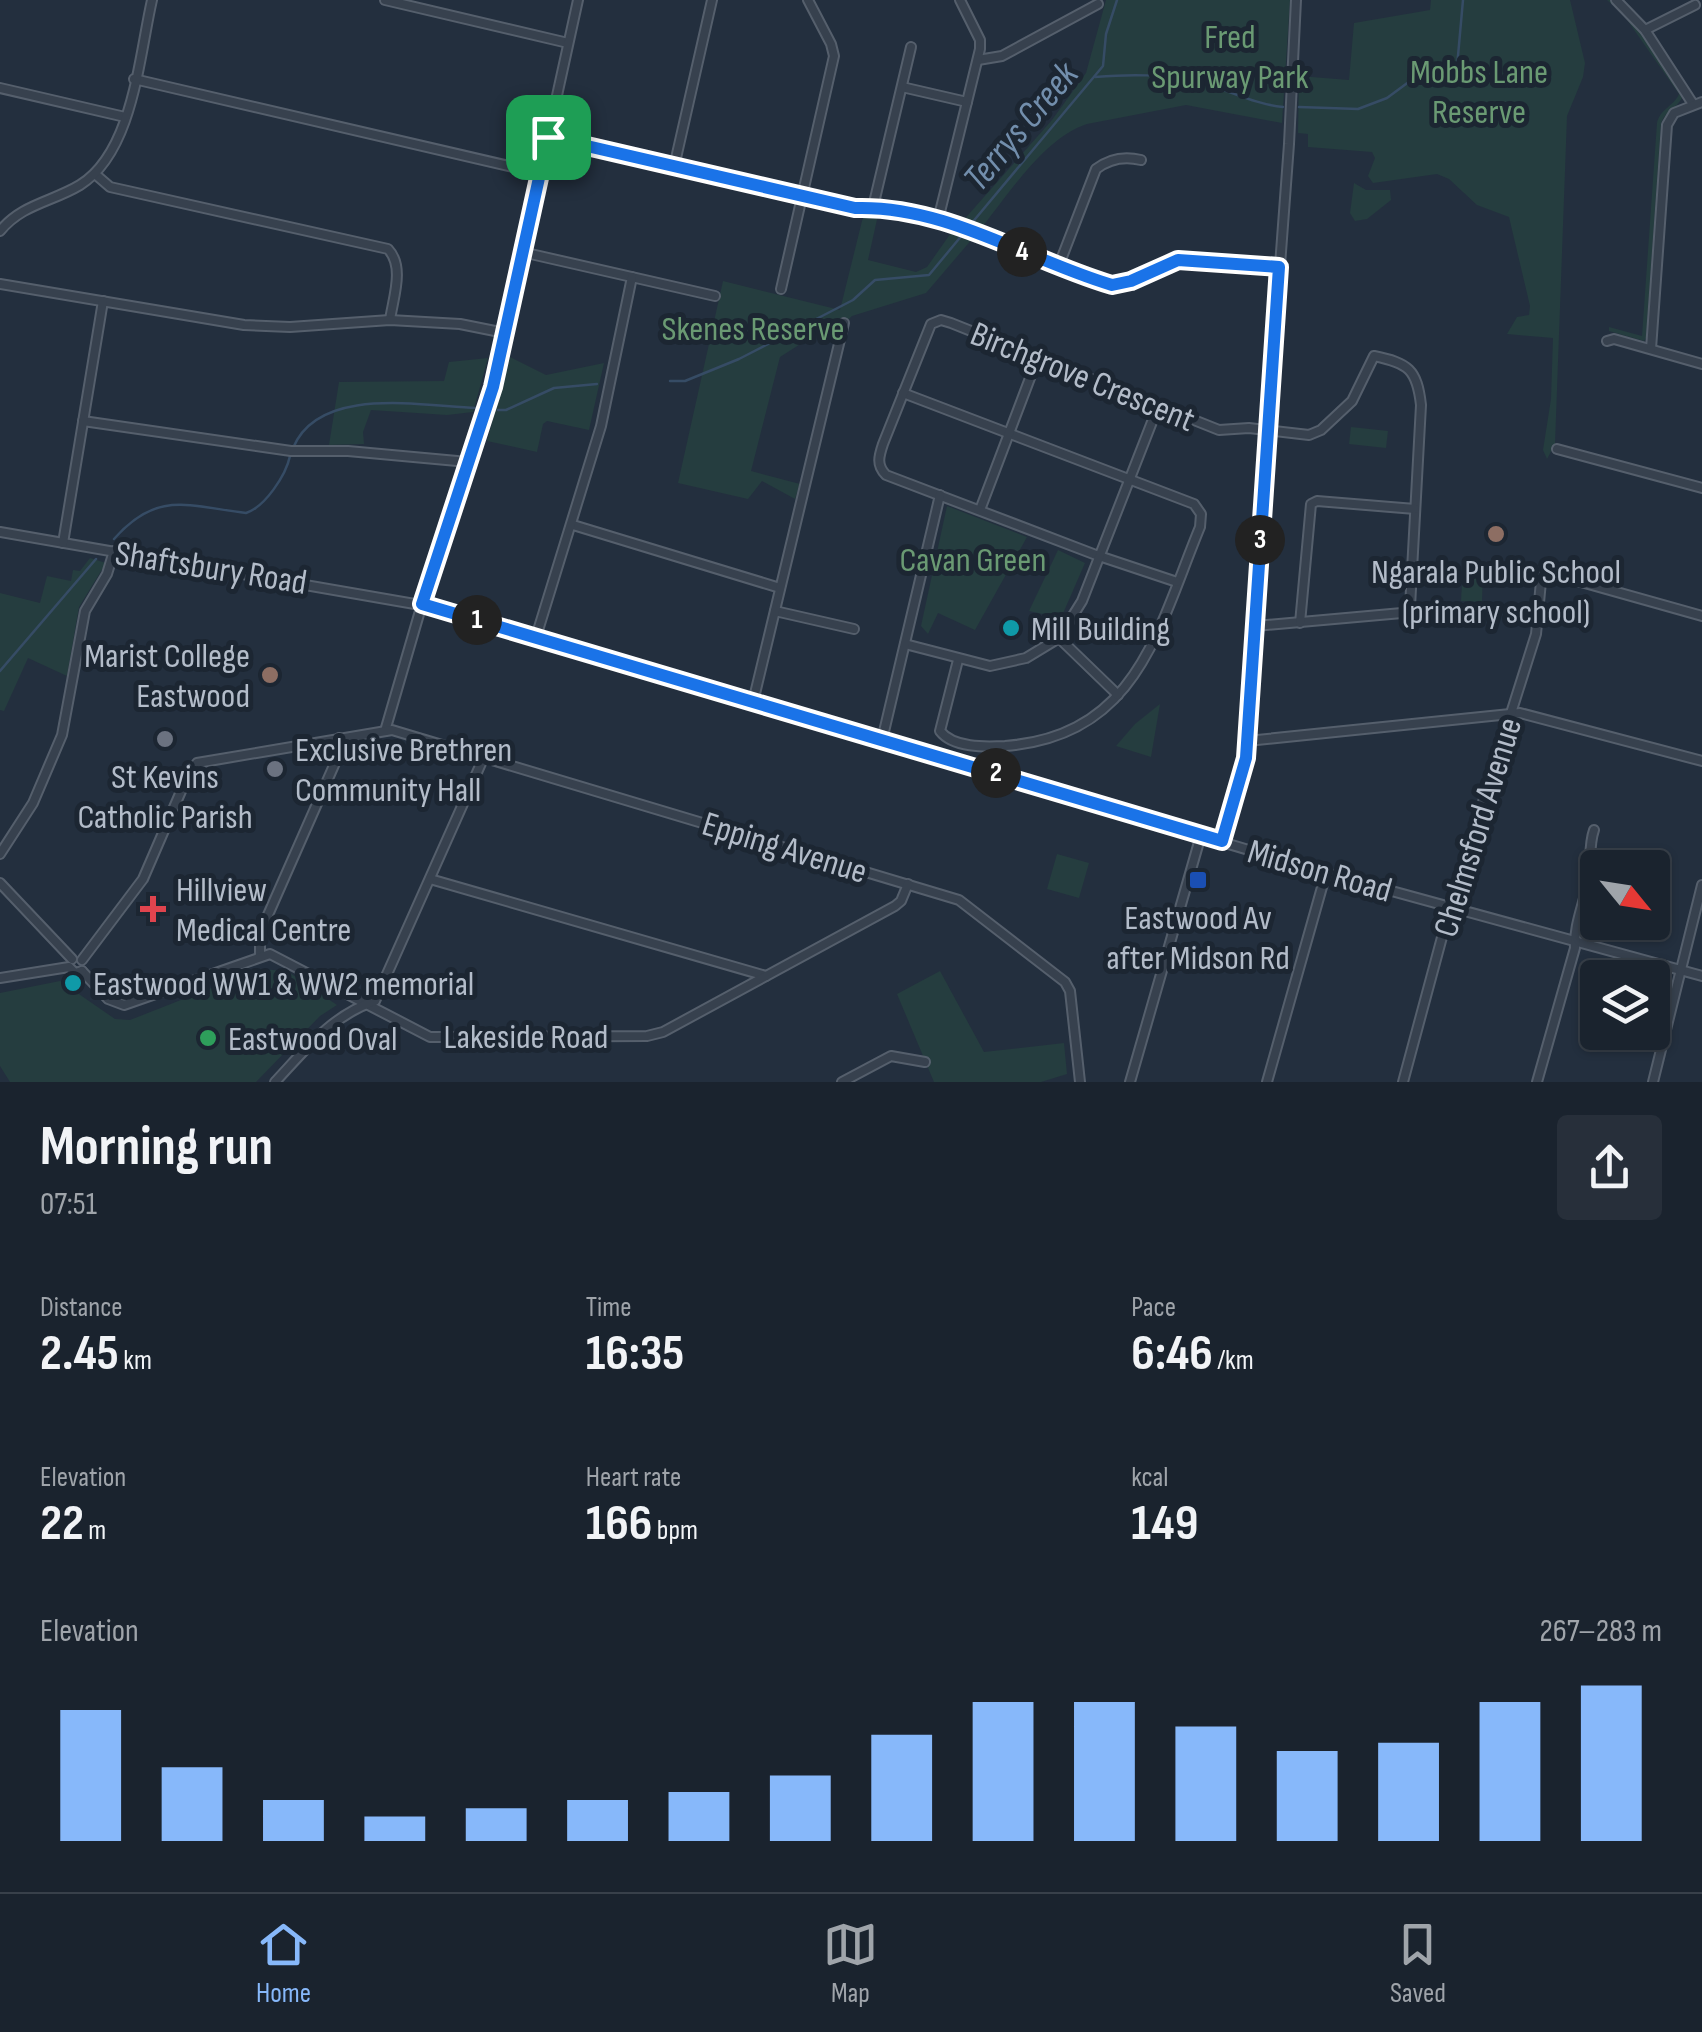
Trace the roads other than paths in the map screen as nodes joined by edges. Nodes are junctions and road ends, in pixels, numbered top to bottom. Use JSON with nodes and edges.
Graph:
{"nodes":[{"id":1,"x":152,"y":0,"type":"edge"},
{"id":2,"x":386,"y":0,"type":"edge"},
{"id":3,"x":578,"y":0,"type":"edge"},
{"id":4,"x":712,"y":0,"type":"edge"},
{"id":5,"x":808,"y":0,"type":"edge"},
{"id":6,"x":960,"y":0,"type":"edge"},
{"id":7,"x":1296,"y":0,"type":"edge"},
{"id":8,"x":1616,"y":0,"type":"edge"},
{"id":9,"x":1098,"y":4,"type":"dead end"},
{"id":10,"x":1696,"y":5,"type":"dead end"},
{"id":11,"x":1645,"y":30,"type":"junction"},
{"id":12,"x":568,"y":42,"type":"junction"},
{"id":13,"x":911,"y":48,"type":"dead end"},
{"id":14,"x":978,"y":60,"type":"junction"},
{"id":15,"x":134,"y":79,"type":"junction"},
{"id":16,"x":902,"y":87,"type":"junction"},
{"id":17,"x":0,"y":88,"type":"edge"},
{"id":18,"x":968,"y":102,"type":"junction"},
{"id":19,"x":1698,"y":103,"type":"edge"},
{"id":20,"x":125,"y":117,"type":"junction"},
{"id":21,"x":548,"y":137,"type":"junction"},
{"id":22,"x":1141,"y":160,"type":"dead end"},
{"id":23,"x":674,"y":167,"type":"junction"},
{"id":24,"x":539,"y":173,"type":"junction"},
{"id":25,"x":95,"y":174,"type":"junction"},
{"id":26,"x":802,"y":195,"type":"junction"},
{"id":27,"x":873,"y":207,"type":"junction"},
{"id":28,"x":938,"y":220,"type":"junction"},
{"id":29,"x":0,"y":231,"type":"edge"},
{"id":30,"x":522,"y":252,"type":"junction"},
{"id":31,"x":1059,"y":265,"type":"junction"},
{"id":32,"x":1279,"y":267,"type":"junction"},
{"id":33,"x":632,"y":277,"type":"junction"},
{"id":34,"x":0,"y":284,"type":"edge"},
{"id":35,"x":781,"y":289,"type":"dead end"},
{"id":36,"x":716,"y":296,"type":"dead end"},
{"id":37,"x":103,"y":301,"type":"junction"},
{"id":38,"x":390,"y":320,"type":"junction"},
{"id":39,"x":844,"y":323,"type":"dead end"},
{"id":40,"x":505,"y":333,"type":"junction"},
{"id":41,"x":1606,"y":341,"type":"dead end"},
{"id":42,"x":1652,"y":350,"type":"junction"},
{"id":43,"x":1038,"y":357,"type":"junction"},
{"id":44,"x":1702,"y":364,"type":"edge"},
{"id":45,"x":903,"y":393,"type":"junction"},
{"id":46,"x":1159,"y":404,"type":"junction"},
{"id":47,"x":83,"y":421,"type":"junction"},
{"id":48,"x":1268,"y":430,"type":"junction"},
{"id":49,"x":1009,"y":434,"type":"junction"},
{"id":50,"x":1557,"y":449,"type":"dead end"},
{"id":51,"x":468,"y":462,"type":"junction"},
{"id":52,"x":1129,"y":480,"type":"junction"},
{"id":53,"x":1702,"y":488,"type":"edge"},
{"id":54,"x":940,"y":496,"type":"junction"},
{"id":55,"x":1415,"y":509,"type":"junction"},
{"id":56,"x":980,"y":510,"type":"junction"},
{"id":57,"x":573,"y":525,"type":"junction"},
{"id":58,"x":0,"y":532,"type":"edge"},
{"id":59,"x":63,"y":542,"type":"junction"},
{"id":60,"x":114,"y":551,"type":"junction"},
{"id":61,"x":1100,"y":556,"type":"junction"},
{"id":62,"x":1177,"y":582,"type":"junction"},
{"id":63,"x":780,"y":588,"type":"junction"},
{"id":64,"x":422,"y":604,"type":"junction"},
{"id":65,"x":775,"y":610,"type":"junction"},
{"id":66,"x":1702,"y":616,"type":"edge"},
{"id":67,"x":1300,"y":623,"type":"junction"},
{"id":68,"x":1254,"y":626,"type":"junction"},
{"id":69,"x":854,"y":629,"type":"dead end"},
{"id":70,"x":536,"y":637,"type":"junction"},
{"id":71,"x":1059,"y":638,"type":"junction"},
{"id":72,"x":905,"y":644,"type":"junction"},
{"id":73,"x":958,"y":660,"type":"junction"},
{"id":74,"x":1118,"y":695,"type":"junction"},
{"id":75,"x":753,"y":702,"type":"junction"},
{"id":76,"x":1512,"y":713,"type":"junction"},
{"id":77,"x":385,"y":731,"type":"junction"},
{"id":78,"x":339,"y":738,"type":"junction"},
{"id":79,"x":882,"y":740,"type":"junction"},
{"id":80,"x":1247,"y":741,"type":"junction"},
{"id":81,"x":483,"y":758,"type":"junction"},
{"id":82,"x":1702,"y":760,"type":"edge"},
{"id":83,"x":1594,"y":830,"type":"dead end"},
{"id":84,"x":1201,"y":835,"type":"junction"},
{"id":85,"x":1222,"y":841,"type":"junction"},
{"id":86,"x":0,"y":854,"type":"edge"},
{"id":87,"x":1326,"y":872,"type":"junction"},
{"id":88,"x":430,"y":878,"type":"junction"},
{"id":89,"x":0,"y":883,"type":"edge"},
{"id":90,"x":908,"y":884,"type":"junction"},
{"id":91,"x":1702,"y":885,"type":"edge"},
{"id":92,"x":1451,"y":907,"type":"junction"},
{"id":93,"x":1574,"y":941,"type":"junction"},
{"id":94,"x":260,"y":955,"type":"junction"},
{"id":95,"x":82,"y":960,"type":"junction"},
{"id":96,"x":70,"y":963,"type":"junction"},
{"id":97,"x":733,"y":968,"type":"junction"},
{"id":98,"x":82,"y":971,"type":"junction"},
{"id":99,"x":1682,"y":971,"type":"junction"},
{"id":100,"x":766,"y":976,"type":"junction"},
{"id":101,"x":1702,"y":976,"type":"edge"},
{"id":102,"x":0,"y":978,"type":"edge"},
{"id":103,"x":746,"y":987,"type":"junction"},
{"id":104,"x":365,"y":1004,"type":"junction"},
{"id":105,"x":925,"y":1062,"type":"dead end"},
{"id":106,"x":858,"y":1078,"type":"edge"},
{"id":107,"x":276,"y":1082,"type":"edge"},
{"id":108,"x":842,"y":1082,"type":"edge"},
{"id":109,"x":1080,"y":1082,"type":"edge"},
{"id":110,"x":1130,"y":1082,"type":"edge"},
{"id":111,"x":1267,"y":1082,"type":"edge"},
{"id":112,"x":1403,"y":1082,"type":"edge"},
{"id":113,"x":1536,"y":1082,"type":"edge"},
{"id":114,"x":1654,"y":1082,"type":"edge"}],
"edges":[{"from":1,"to":15,"type":"street"},
{"from":2,"to":12,"type":"street"},
{"from":3,"to":12,"type":"street"},
{"from":4,"to":23,"type":"street"},
{"from":5,"to":26,"type":"street"},
{"from":6,"to":14,"type":"street"},
{"from":7,"to":32,"type":"street"},
{"from":8,"to":11,"type":"street"},
{"from":9,"to":14,"type":"street"},
{"from":10,"to":11,"type":"street"},
{"from":11,"to":19,"type":"street"},
{"from":12,"to":21,"type":"street"},
{"from":13,"to":16,"type":"street"},
{"from":14,"to":18,"type":"street"},
{"from":15,"to":20,"type":"street"},
{"from":15,"to":24,"type":"street"},
{"from":16,"to":18,"type":"street"},
{"from":16,"to":27,"type":"street"},
{"from":17,"to":20,"type":"street"},
{"from":18,"to":28,"type":"street"},
{"from":19,"to":42,"type":"street"},
{"from":20,"to":25,"type":"street"},
{"from":21,"to":23,"type":"street"},
{"from":21,"to":24,"type":"street"},
{"from":22,"to":31,"type":"street"},
{"from":23,"to":26,"type":"street"},
{"from":24,"to":30,"type":"street"},
{"from":25,"to":29,"type":"street"},
{"from":25,"to":38,"type":"street"},
{"from":26,"to":27,"type":"street"},
{"from":26,"to":35,"type":"street"},
{"from":27,"to":28,"type":"street"},
{"from":28,"to":31,"type":"street"},
{"from":30,"to":33,"type":"street"},
{"from":30,"to":40,"type":"street"},
{"from":31,"to":32,"type":"street"},
{"from":32,"to":48,"type":"street"},
{"from":33,"to":36,"type":"street"},
{"from":33,"to":57,"type":"street"},
{"from":34,"to":37,"type":"street"},
{"from":37,"to":38,"type":"street"},
{"from":37,"to":47,"type":"street"},
{"from":38,"to":40,"type":"street"},
{"from":39,"to":63,"type":"street"},
{"from":40,"to":51,"type":"street"},
{"from":41,"to":42,"type":"street"},
{"from":42,"to":44,"type":"street"},
{"from":43,"to":45,"type":"street","name":"Birchgrove Crescent"},
{"from":43,"to":46,"type":"street","name":"Birchgrove Crescent"},
{"from":43,"to":49,"type":"street"},
{"from":45,"to":49,"type":"street"},
{"from":45,"to":54,"type":"street","name":"Birchgrove Crescent"},
{"from":46,"to":48,"type":"street","name":"Birchgrove Crescent"},
{"from":46,"to":52,"type":"street"},
{"from":47,"to":51,"type":"street"},
{"from":47,"to":59,"type":"street"},
{"from":48,"to":55,"type":"street","name":"Birchgrove Crescent"},
{"from":48,"to":68,"type":"street"},
{"from":49,"to":52,"type":"street"},
{"from":49,"to":56,"type":"street"},
{"from":50,"to":53,"type":"street"},
{"from":51,"to":64,"type":"street"},
{"from":52,"to":61,"type":"street"},
{"from":52,"to":62,"type":"street"},
{"from":54,"to":56,"type":"street","name":"Birchgrove Crescent"},
{"from":54,"to":72,"type":"street"},
{"from":55,"to":67,"type":"street"},
{"from":55,"to":67,"type":"street"},
{"from":56,"to":61,"type":"street","name":"Birchgrove Crescent"},
{"from":57,"to":63,"type":"street"},
{"from":57,"to":70,"type":"street"},
{"from":58,"to":59,"type":"street","name":"Shaftsbury Road"},
{"from":59,"to":60,"type":"street","name":"Shaftsbury Road"},
{"from":60,"to":64,"type":"street","name":"Shaftsbury Road"},
{"from":60,"to":86,"type":"street"},
{"from":61,"to":62,"type":"street","name":"Birchgrove Crescent"},
{"from":61,"to":71,"type":"street"},
{"from":62,"to":74,"type":"street"},
{"from":63,"to":65,"type":"street"},
{"from":64,"to":70,"type":"street","name":"Midson Road"},
{"from":64,"to":77,"type":"street"},
{"from":65,"to":69,"type":"street"},
{"from":65,"to":75,"type":"street"},
{"from":66,"to":76,"type":"street","name":"Chelmsford Avenue"},
{"from":67,"to":68,"type":"street"},
{"from":68,"to":80,"type":"street"},
{"from":70,"to":75,"type":"street","name":"Midson Road"},
{"from":71,"to":73,"type":"street"},
{"from":71,"to":74,"type":"street"},
{"from":72,"to":73,"type":"street"},
{"from":72,"to":79,"type":"street"},
{"from":73,"to":74,"type":"street"},
{"from":75,"to":79,"type":"street","name":"Midson Road"},
{"from":76,"to":80,"type":"street"},
{"from":76,"to":82,"type":"street"},
{"from":76,"to":92,"type":"street","name":"Chelmsford Avenue"},
{"from":77,"to":78,"type":"street"},
{"from":77,"to":81,"type":"street","name":"Epping Avenue"},
{"from":78,"to":94,"type":"street"},
{"from":78,"to":95,"type":"street"},
{"from":79,"to":84,"type":"street","name":"Midson Road"},
{"from":80,"to":85,"type":"street"},
{"from":81,"to":88,"type":"street"},
{"from":81,"to":90,"type":"street","name":"Epping Avenue"},
{"from":83,"to":93,"type":"street"},
{"from":84,"to":85,"type":"street","name":"Midson Road"},
{"from":84,"to":110,"type":"street"},
{"from":85,"to":87,"type":"street","name":"Midson Road"},
{"from":87,"to":92,"type":"street","name":"Midson Road"},
{"from":87,"to":111,"type":"street"},
{"from":88,"to":97,"type":"street"},
{"from":88,"to":104,"type":"street"},
{"from":89,"to":96,"type":"street"},
{"from":90,"to":100,"type":"street","name":"Lakeside Road"},
{"from":90,"to":109,"type":"street","name":"Epping Avenue"},
{"from":91,"to":99,"type":"street"},
{"from":92,"to":93,"type":"street","name":"Midson Road"},
{"from":92,"to":112,"type":"street","name":"Chelmsford Avenue"},
{"from":93,"to":99,"type":"street","name":"Midson Road"},
{"from":93,"to":113,"type":"street"},
{"from":94,"to":98,"type":"street"},
{"from":94,"to":104,"type":"street","name":"Lakeside Road"},
{"from":95,"to":96,"type":"street"},
{"from":95,"to":98,"type":"street"},
{"from":96,"to":98,"type":"street"},
{"from":96,"to":102,"type":"street"},
{"from":97,"to":100,"type":"street"},
{"from":97,"to":103,"type":"street"},
{"from":99,"to":101,"type":"street","name":"Midson Road"},
{"from":99,"to":114,"type":"street"},
{"from":100,"to":103,"type":"street","name":"Lakeside Road"},
{"from":103,"to":104,"type":"street","name":"Lakeside Road"},
{"from":104,"to":107,"type":"street"},
{"from":105,"to":106,"type":"street"},
{"from":106,"to":108,"type":"street"}]}
